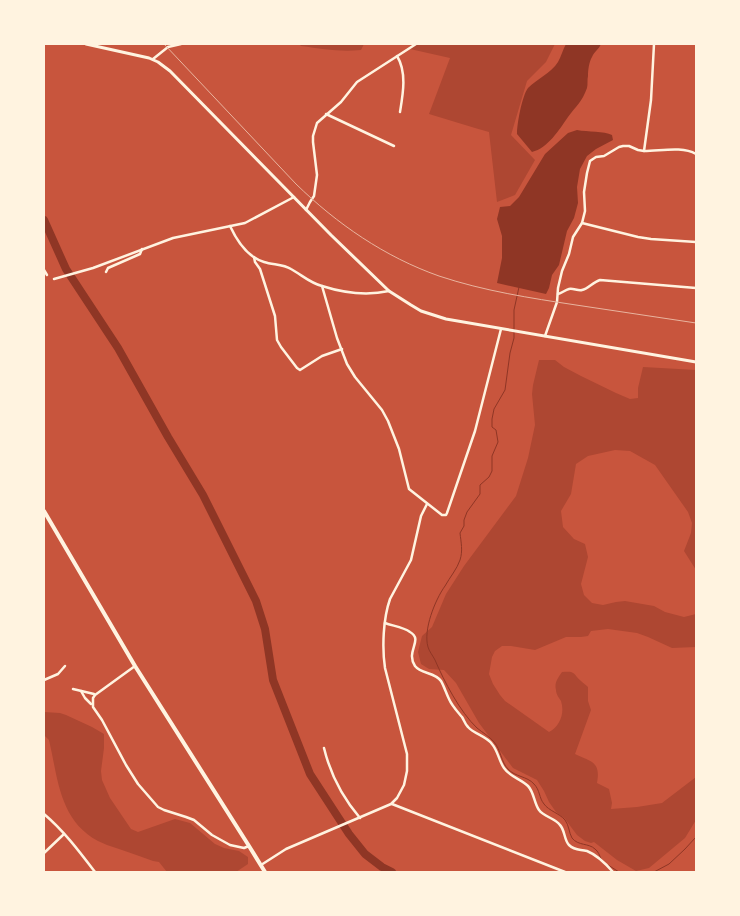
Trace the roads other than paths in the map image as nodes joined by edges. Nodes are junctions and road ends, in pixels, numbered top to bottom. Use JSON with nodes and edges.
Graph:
{"nodes":[{"id":1,"x":86,"y":44,"type":"edge"},
{"id":2,"x":181,"y":44,"type":"edge"},
{"id":3,"x":416,"y":44,"type":"edge"},
{"id":4,"x":654,"y":44,"type":"edge"},
{"id":5,"x":397,"y":56,"type":"junction"},
{"id":6,"x":153,"y":60,"type":"junction"},
{"id":7,"x":400,"y":112,"type":"dead end"},
{"id":8,"x":326,"y":114,"type":"junction"},
{"id":9,"x":394,"y":146,"type":"dead end"},
{"id":10,"x":644,"y":150,"type":"junction"},
{"id":11,"x":696,"y":154,"type":"edge"},
{"id":12,"x":294,"y":197,"type":"junction"},
{"id":13,"x":306,"y":210,"type":"junction"},
{"id":14,"x":582,"y":223,"type":"junction"},
{"id":15,"x":230,"y":226,"type":"junction"},
{"id":16,"x":696,"y":242,"type":"edge"},
{"id":17,"x":142,"y":249,"type":"junction"},
{"id":18,"x":254,"y":257,"type":"junction"},
{"id":19,"x":44,"y":270,"type":"edge"},
{"id":20,"x":106,"y":272,"type":"dead end"},
{"id":21,"x":48,"y":275,"type":"dead end"},
{"id":22,"x":54,"y":278,"type":"dead end"},
{"id":23,"x":322,"y":286,"type":"junction"},
{"id":24,"x":696,"y":288,"type":"edge"},
{"id":25,"x":389,"y":291,"type":"junction"},
{"id":26,"x":558,"y":294,"type":"junction"},
{"id":27,"x":501,"y":328,"type":"junction"},
{"id":28,"x":545,"y":336,"type":"junction"},
{"id":29,"x":342,"y":349,"type":"junction"},
{"id":30,"x":696,"y":362,"type":"edge"},
{"id":31,"x":427,"y":504,"type":"junction"},
{"id":32,"x":44,"y":511,"type":"edge"},
{"id":33,"x":385,"y":623,"type":"junction"},
{"id":34,"x":65,"y":666,"type":"dead end"},
{"id":35,"x":135,"y":666,"type":"junction"},
{"id":36,"x":44,"y":680,"type":"edge"},
{"id":37,"x":74,"y":689,"type":"dead end"},
{"id":38,"x":81,"y":691,"type":"junction"},
{"id":39,"x":96,"y":694,"type":"junction"},
{"id":40,"x":93,"y":705,"type":"junction"},
{"id":41,"x":324,"y":748,"type":"dead end"},
{"id":42,"x":391,"y":804,"type":"junction"},
{"id":43,"x":44,"y":814,"type":"edge"},
{"id":44,"x":359,"y":818,"type":"junction"},
{"id":45,"x":64,"y":834,"type":"junction"},
{"id":46,"x":249,"y":846,"type":"junction"},
{"id":47,"x":44,"y":853,"type":"edge"},
{"id":48,"x":261,"y":865,"type":"junction"},
{"id":49,"x":95,"y":872,"type":"edge"},
{"id":50,"x":265,"y":872,"type":"edge"},
{"id":51,"x":564,"y":872,"type":"edge"},
{"id":52,"x":613,"y":872,"type":"edge"}],
"edges":[{"from":1,"to":6,"type":"main road"},
{"from":2,"to":6,"type":"street"},
{"from":3,"to":5,"type":"street"},
{"from":4,"to":10,"type":"street"},
{"from":5,"to":7,"type":"street"},
{"from":5,"to":8,"type":"street"},
{"from":6,"to":12,"type":"main road"},
{"from":8,"to":9,"type":"street"},
{"from":8,"to":13,"type":"street"},
{"from":10,"to":11,"type":"street"},
{"from":10,"to":14,"type":"street"},
{"from":12,"to":13,"type":"main road"},
{"from":12,"to":15,"type":"street"},
{"from":13,"to":25,"type":"main road"},
{"from":14,"to":16,"type":"street"},
{"from":14,"to":26,"type":"street"},
{"from":15,"to":17,"type":"street"},
{"from":15,"to":18,"type":"street"},
{"from":17,"to":20,"type":"street"},
{"from":17,"to":22,"type":"street"},
{"from":18,"to":23,"type":"street"},
{"from":18,"to":29,"type":"street"},
{"from":19,"to":21,"type":"street"},
{"from":23,"to":25,"type":"street"},
{"from":23,"to":29,"type":"street"},
{"from":24,"to":26,"type":"street"},
{"from":25,"to":27,"type":"main road"},
{"from":26,"to":28,"type":"street"},
{"from":27,"to":28,"type":"main road"},
{"from":27,"to":31,"type":"street"},
{"from":28,"to":30,"type":"main road"},
{"from":29,"to":31,"type":"street"},
{"from":31,"to":33,"type":"street"},
{"from":32,"to":35,"type":"highway"},
{"from":33,"to":42,"type":"street"},
{"from":33,"to":52,"type":"street"},
{"from":34,"to":36,"type":"street"},
{"from":35,"to":39,"type":"street"},
{"from":35,"to":46,"type":"highway"},
{"from":37,"to":38,"type":"street"},
{"from":38,"to":39,"type":"street"},
{"from":38,"to":40,"type":"street"},
{"from":39,"to":40,"type":"street"},
{"from":40,"to":46,"type":"street"},
{"from":41,"to":44,"type":"street"},
{"from":42,"to":44,"type":"street"},
{"from":42,"to":51,"type":"street"},
{"from":43,"to":45,"type":"street"},
{"from":44,"to":48,"type":"street"},
{"from":45,"to":47,"type":"street"},
{"from":45,"to":49,"type":"street"},
{"from":46,"to":48,"type":"highway"},
{"from":48,"to":50,"type":"highway"}]}
